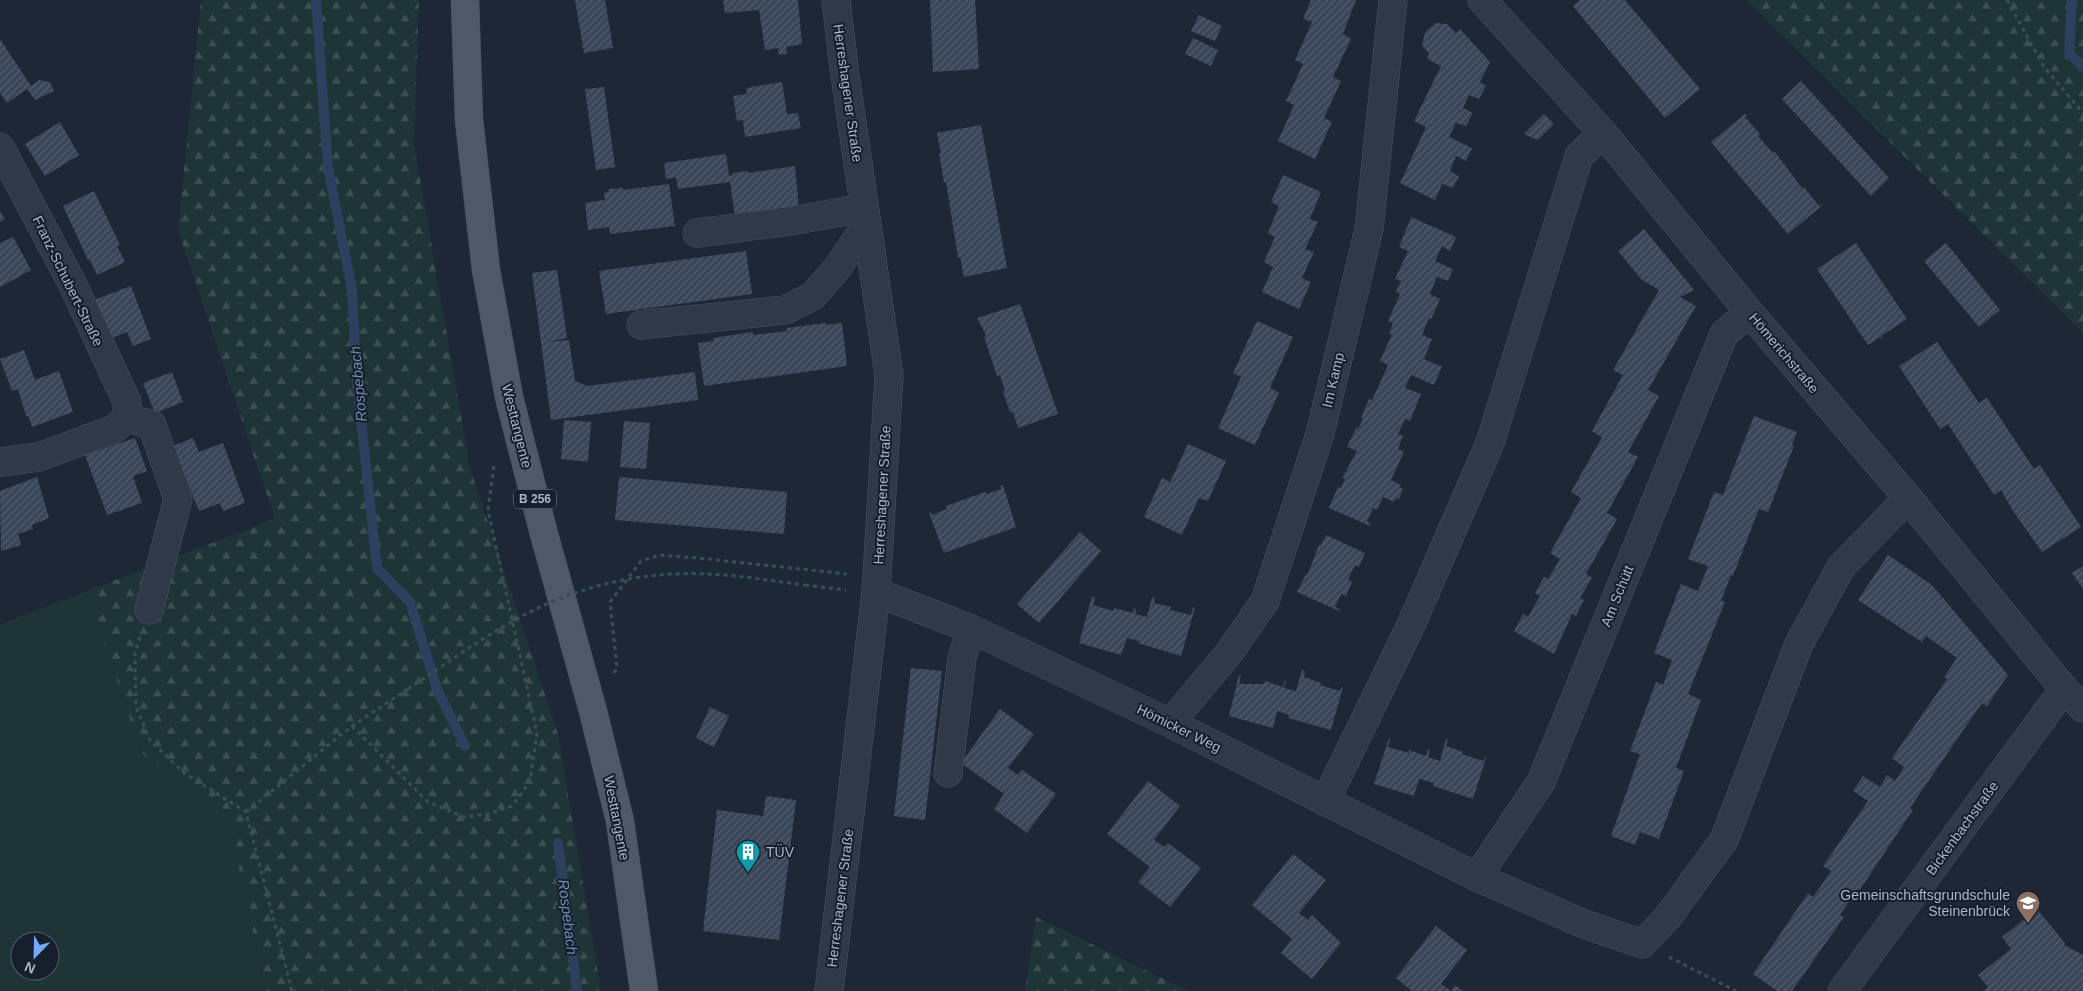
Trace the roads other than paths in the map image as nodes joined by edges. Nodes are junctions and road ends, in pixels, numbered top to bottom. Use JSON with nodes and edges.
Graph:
{"nodes":[{"id":1,"x":465,"y":0,"type":"edge"},
{"id":2,"x":836,"y":0,"type":"edge"},
{"id":3,"x":1393,"y":0,"type":"edge"},
{"id":4,"x":1482,"y":0,"type":"edge"},
{"id":5,"x":1603,"y":133,"type":"junction"},
{"id":6,"x":0,"y":147,"type":"edge"},
{"id":7,"x":866,"y":216,"type":"junction"},
{"id":8,"x":697,"y":233,"type":"dead end"},
{"id":9,"x":1749,"y":312,"type":"junction"},
{"id":10,"x":641,"y":325,"type":"dead end"},
{"id":11,"x":127,"y":418,"type":"junction"},
{"id":12,"x":0,"y":462,"type":"edge"},
{"id":13,"x":1908,"y":498,"type":"junction"},
{"id":14,"x":874,"y":592,"type":"junction"},
{"id":15,"x":149,"y":610,"type":"road end"},
{"id":16,"x":972,"y":629,"type":"junction"},
{"id":17,"x":2064,"y":688,"type":"junction"},
{"id":18,"x":2083,"y":708,"type":"edge"},
{"id":19,"x":1170,"y":723,"type":"junction"},
{"id":20,"x":948,"y":773,"type":"dead end"},
{"id":21,"x":1325,"y":802,"type":"junction"},
{"id":22,"x":1477,"y":877,"type":"junction"},
{"id":23,"x":644,"y":991,"type":"edge"},
{"id":24,"x":829,"y":991,"type":"edge"},
{"id":25,"x":1842,"y":991,"type":"edge"}],
"edges":[{"from":1,"to":23,"type":"main road","name":"Westtangente","number":"B 256"},
{"from":2,"to":7,"type":"street","name":"Herreshagener Straße"},
{"from":3,"to":19,"type":"street","name":"Im Kamp"},
{"from":4,"to":5,"type":"street","name":"Hömerichstraße"},
{"from":5,"to":9,"type":"street","name":"Hömerichstraße"},
{"from":5,"to":21,"type":"street"},
{"from":6,"to":11,"type":"street","name":"Franz-Schubert-Straße"},
{"from":7,"to":8,"type":"street"},
{"from":7,"to":10,"type":"street"},
{"from":7,"to":14,"type":"street","name":"Herreshagener Straße"},
{"from":9,"to":13,"type":"street","name":"Hömerichstraße"},
{"from":9,"to":22,"type":"street","name":"Am Schütt"},
{"from":11,"to":12,"type":"street"},
{"from":11,"to":15,"type":"street"},
{"from":13,"to":17,"type":"street","name":"Hömerichstraße"},
{"from":13,"to":22,"type":"street","name":"Hömicker Weg"},
{"from":14,"to":16,"type":"street","name":"Hömicker Weg"},
{"from":14,"to":24,"type":"street","name":"Herreshagener Straße"},
{"from":16,"to":19,"type":"street","name":"Hömicker Weg"},
{"from":16,"to":20,"type":"street"},
{"from":17,"to":18,"type":"street","name":"Hömerichstraße"},
{"from":17,"to":25,"type":"street","name":"Bickenbachstraße"},
{"from":19,"to":21,"type":"street","name":"Hömicker Weg"},
{"from":21,"to":22,"type":"street","name":"Hömicker Weg"}]}
